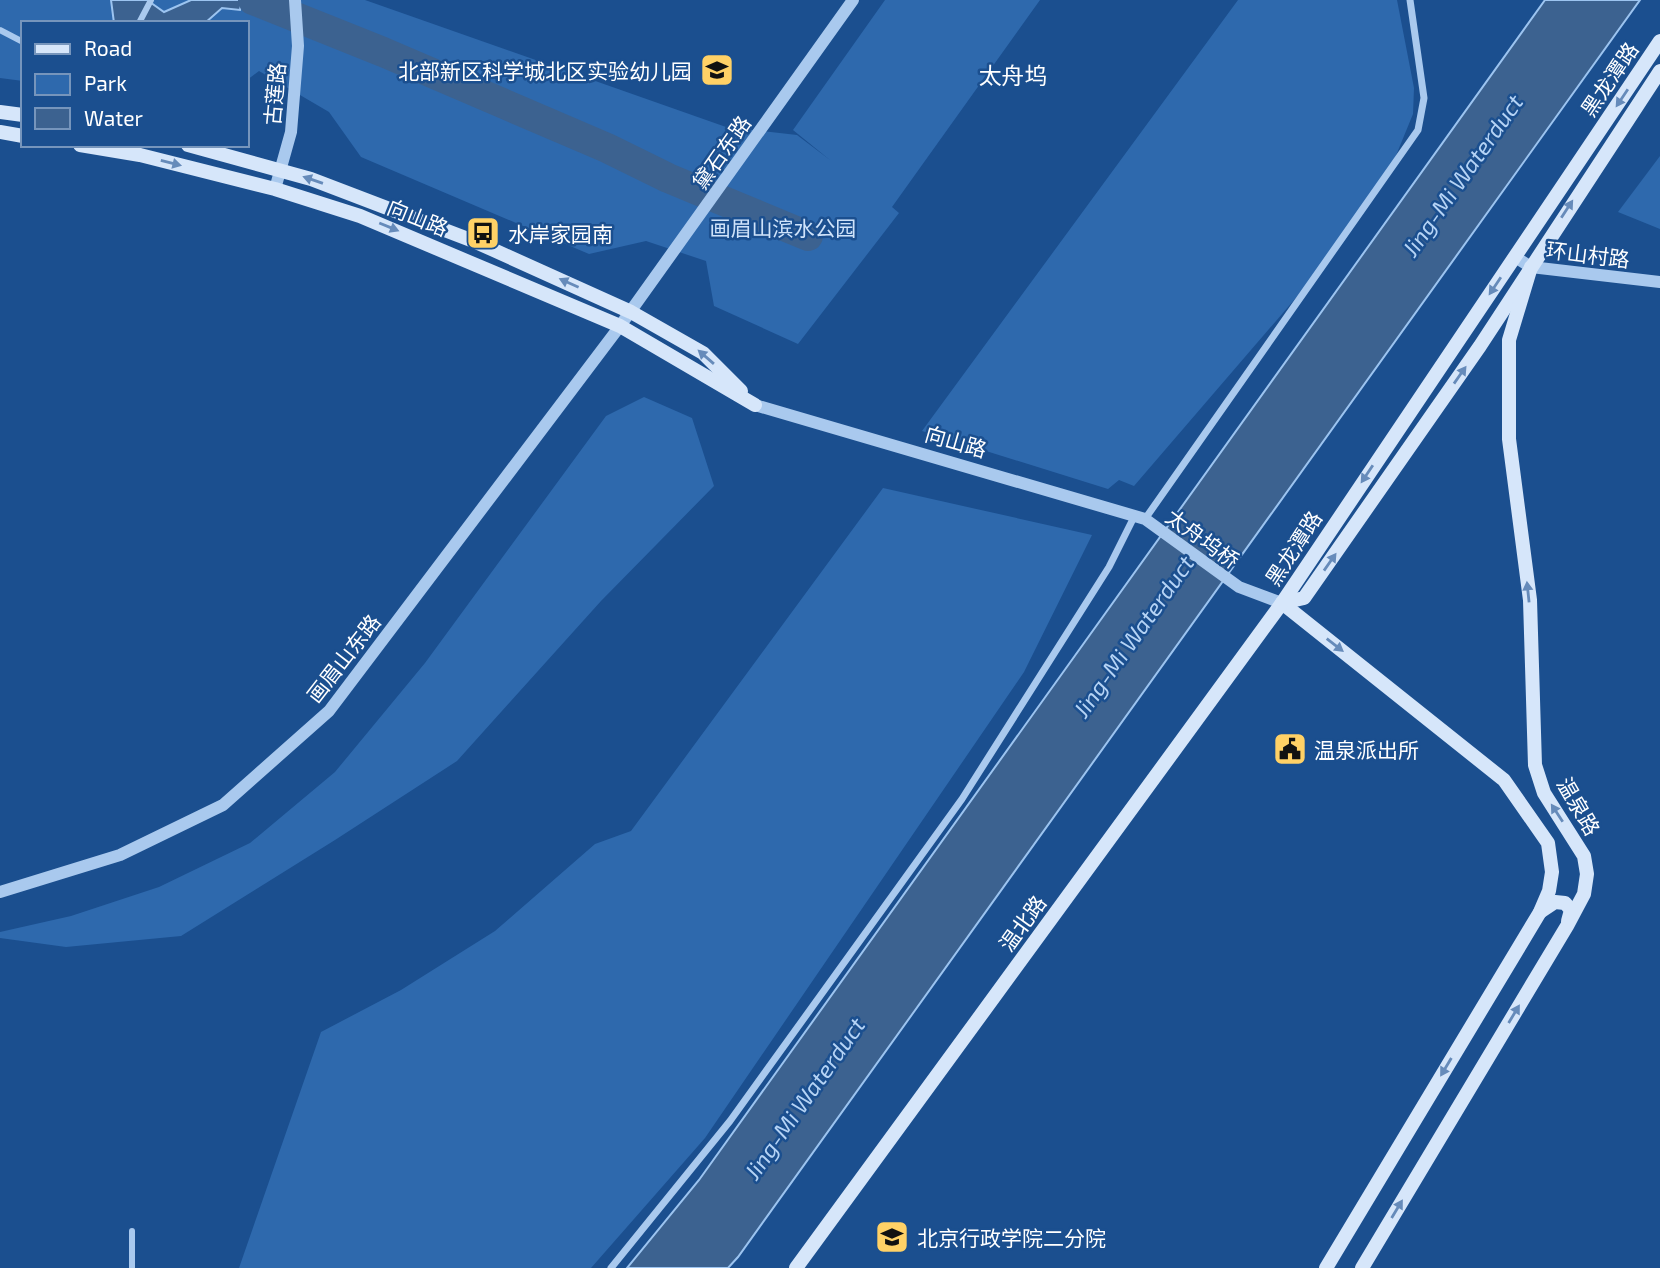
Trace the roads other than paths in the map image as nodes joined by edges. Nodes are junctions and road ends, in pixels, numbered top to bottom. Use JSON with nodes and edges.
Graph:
{"nodes":[{"id":1,"x":151,"y":0,"type":"edge"},
{"id":2,"x":295,"y":0,"type":"edge"},
{"id":3,"x":853,"y":0,"type":"edge"},
{"id":4,"x":1410,"y":0,"type":"edge"},
{"id":5,"x":140,"y":21,"type":"edge"},
{"id":6,"x":0,"y":30,"type":"edge"},
{"id":7,"x":21,"y":41,"type":"edge"},
{"id":8,"x":1660,"y":41,"type":"edge"},
{"id":9,"x":1660,"y":71,"type":"edge"},
{"id":10,"x":0,"y":112,"type":"edge"},
{"id":11,"x":21,"y":115,"type":"edge"},
{"id":12,"x":0,"y":132,"type":"edge"},
{"id":13,"x":21,"y":136,"type":"edge"},
{"id":14,"x":92,"y":147,"type":"edge"},
{"id":15,"x":196,"y":147,"type":"edge"},
{"id":16,"x":281,"y":169,"type":"junction"},
{"id":17,"x":275,"y":189,"type":"junction"},
{"id":18,"x":1515,"y":257,"type":"junction"},
{"id":19,"x":1531,"y":267,"type":"junction"},
{"id":20,"x":1660,"y":282,"type":"edge"},
{"id":21,"x":631,"y":312,"type":"junction"},
{"id":22,"x":620,"y":327,"type":"junction"},
{"id":23,"x":755,"y":405,"type":"junction"},
{"id":24,"x":1140,"y":517,"type":"junction"},
{"id":25,"x":1282,"y":603,"type":"junction"},
{"id":26,"x":0,"y":892,"type":"edge"},
{"id":27,"x":1540,"y":912,"type":"junction"},
{"id":28,"x":1567,"y":926,"type":"junction"},
{"id":29,"x":132,"y":1231,"type":"dead end"},
{"id":30,"x":132,"y":1268,"type":"edge"},
{"id":31,"x":611,"y":1268,"type":"edge"},
{"id":32,"x":796,"y":1268,"type":"edge"},
{"id":33,"x":1326,"y":1268,"type":"edge"},
{"id":34,"x":1362,"y":1268,"type":"edge"}],
"edges":[{"from":1,"to":5,"type":"street"},
{"from":2,"to":16,"type":"street","name":"古莲路"},
{"from":3,"to":21,"type":"street","name":"黛石东路"},
{"from":4,"to":24,"type":"street"},
{"from":6,"to":7,"type":"street"},
{"from":8,"to":18,"type":"main road","name":"黑龙潭路","one_way":true},
{"from":19,"to":9,"type":"main road","name":"黑龙潭路","one_way":true},
{"from":10,"to":11,"type":"main road"},
{"from":12,"to":13,"type":"main road"},
{"from":14,"to":17,"type":"main road","name":"向山路","one_way":true},
{"from":15,"to":16,"type":"main road","name":"向山路"},
{"from":16,"to":17,"type":"street","name":"古莲路"},
{"from":21,"to":16,"type":"main road","name":"向山路","one_way":true},
{"from":17,"to":22,"type":"main road","name":"向山路","one_way":true},
{"from":18,"to":19,"type":"street","name":"环山村路"},
{"from":18,"to":25,"type":"main road","name":"黑龙潭路","one_way":true},
{"from":19,"to":20,"type":"street","name":"环山村路"},
{"from":25,"to":19,"type":"main road","name":"黑龙潭路","one_way":true},
{"from":28,"to":19,"type":"main road","name":"温泉路","one_way":true},
{"from":21,"to":22,"type":"street","name":"黛石东路"},
{"from":23,"to":21,"type":"main road","name":"向山路","one_way":true},
{"from":22,"to":23,"type":"main road","name":"向山路"},
{"from":22,"to":26,"type":"street","name":"画眉山东路"},
{"from":23,"to":24,"type":"street","name":"向山路"},
{"from":24,"to":25,"type":"street","name":"太舟坞桥"},
{"from":24,"to":31,"type":"street"},
{"from":25,"to":27,"type":"main road","one_way":true},
{"from":25,"to":32,"type":"main road","name":"温北路"},
{"from":27,"to":28,"type":"main road"},
{"from":27,"to":33,"type":"main road","one_way":true},
{"from":34,"to":28,"type":"main road","name":"温泉路","one_way":true},
{"from":29,"to":30,"type":"street"}]}
